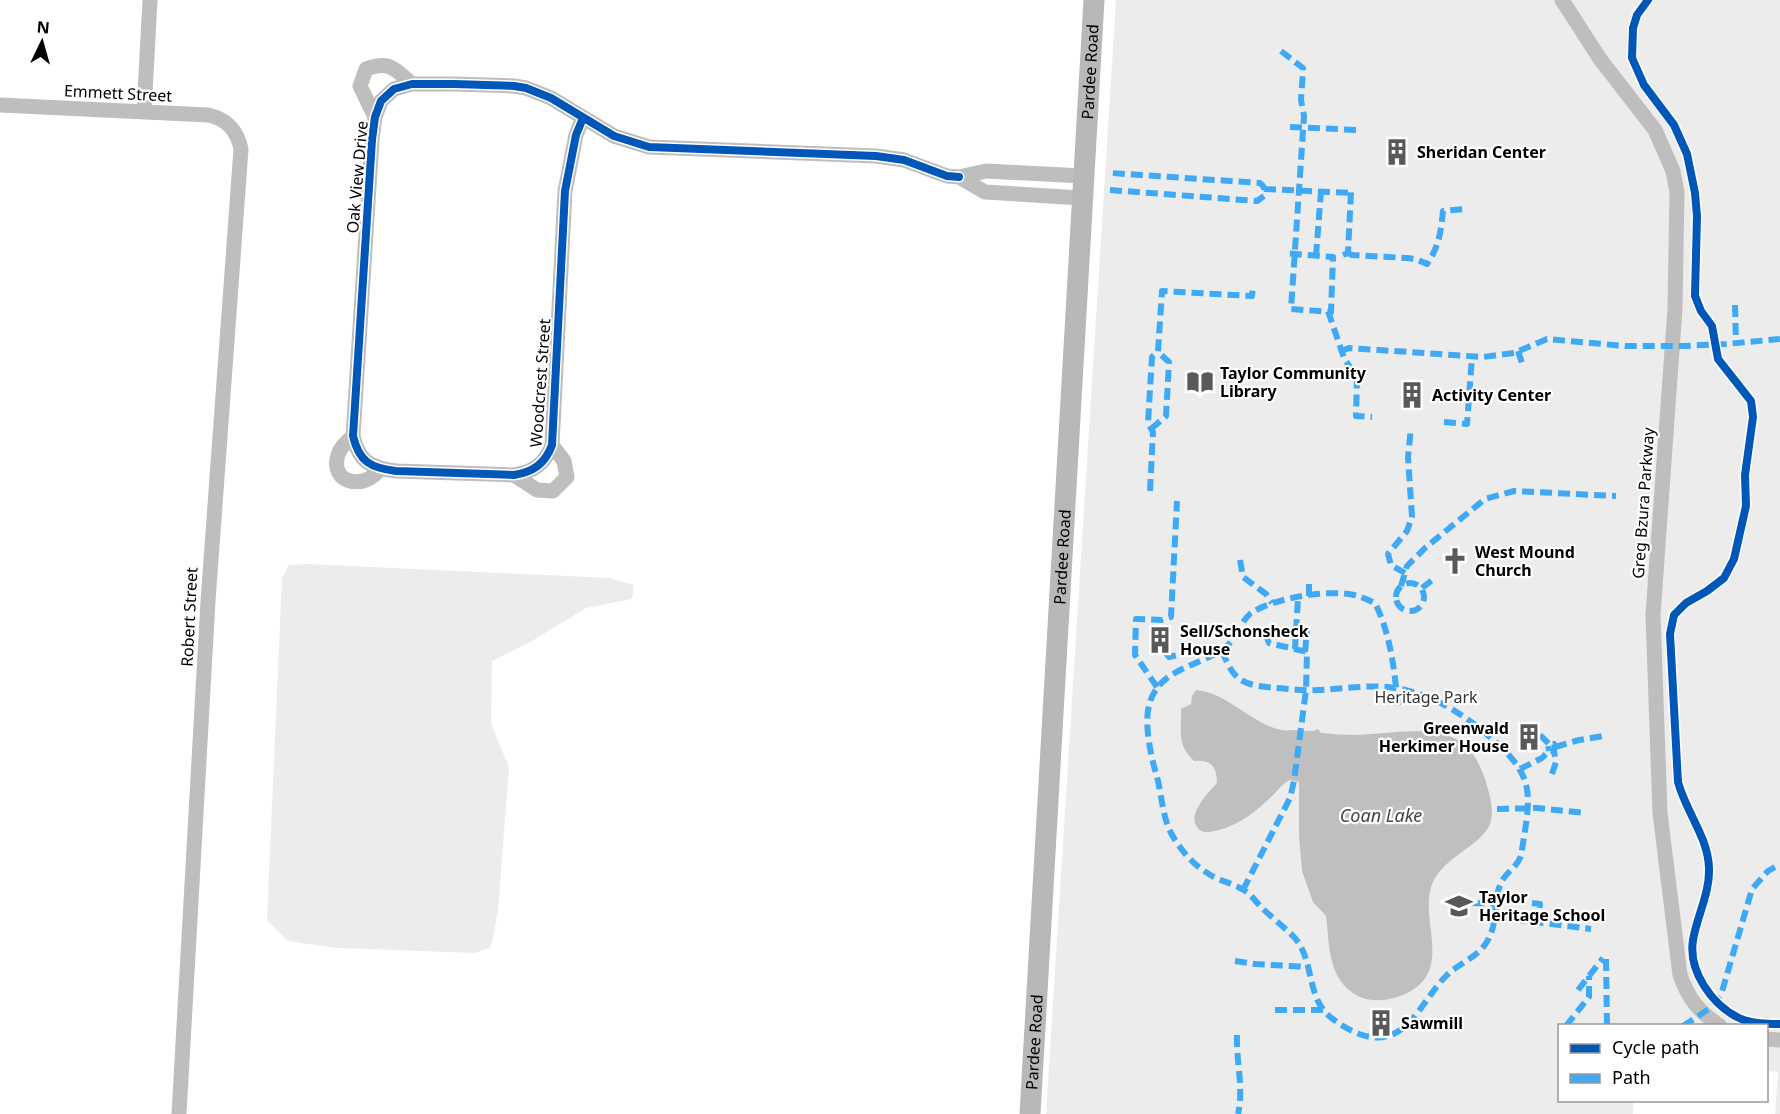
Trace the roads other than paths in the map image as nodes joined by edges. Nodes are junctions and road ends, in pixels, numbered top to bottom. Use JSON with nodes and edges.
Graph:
{"nodes":[{"id":1,"x":150,"y":0,"type":"edge"},
{"id":2,"x":1094,"y":0,"type":"edge"},
{"id":3,"x":1562,"y":0,"type":"edge"},
{"id":4,"x":412,"y":84,"type":"junction"},
{"id":5,"x":0,"y":105,"type":"edge"},
{"id":6,"x":144,"y":112,"type":"junction"},
{"id":7,"x":375,"y":117,"type":"junction"},
{"id":8,"x":583,"y":118,"type":"junction"},
{"id":9,"x":230,"y":126,"type":"joint"},
{"id":10,"x":1083,"y":176,"type":"junction"},
{"id":11,"x":959,"y":177,"type":"junction"},
{"id":12,"x":1082,"y":198,"type":"junction"},
{"id":13,"x":353,"y":436,"type":"junction"},
{"id":14,"x":552,"y":445,"type":"junction"},
{"id":15,"x":362,"y":458,"type":"joint"},
{"id":16,"x":380,"y":469,"type":"junction"},
{"id":17,"x":514,"y":475,"type":"junction"},
{"id":18,"x":1716,"y":1024,"type":"edge"},
{"id":19,"x":179,"y":1114,"type":"edge"},
{"id":20,"x":1030,"y":1114,"type":"edge"}],
"edges":[{"from":1,"to":6,"type":"street"},
{"from":2,"to":10,"type":"main road","name":"Pardee Road"},
{"from":3,"to":18,"type":"street","name":"Greg Bzura Parkway"},
{"from":4,"to":7,"type":"street","name":"Oak View Drive"},
{"from":4,"to":7,"type":"street","name":"Oak View Drive"},
{"from":4,"to":8,"type":"street","name":"Oak View Drive"},
{"from":5,"to":6,"type":"street","name":"Emmett Street"},
{"from":6,"to":9,"type":"street","name":"Emmett Street"},
{"from":7,"to":13,"type":"street","name":"Oak View Drive"},
{"from":8,"to":11,"type":"street","name":"Oak View Drive"},
{"from":8,"to":14,"type":"street","name":"Woodcrest Street"},
{"from":9,"to":19,"type":"street","name":"Robert Street"},
{"from":10,"to":11,"type":"street","name":"Oak View Drive"},
{"from":10,"to":12,"type":"main road","name":"Pardee Road"},
{"from":11,"to":12,"type":"street","name":"Oak View Drive"},
{"from":12,"to":20,"type":"main road","name":"Pardee Road"},
{"from":13,"to":15,"type":"street","name":"Oak View Drive"},
{"from":13,"to":16,"type":"street","name":"Woodcrest Street"},
{"from":14,"to":17,"type":"street","name":"Woodcrest Street"},
{"from":14,"to":17,"type":"street","name":"Woodcrest Street"},
{"from":15,"to":16,"type":"street","name":"Woodcrest Street"},
{"from":16,"to":17,"type":"street","name":"Woodcrest Street"}]}
